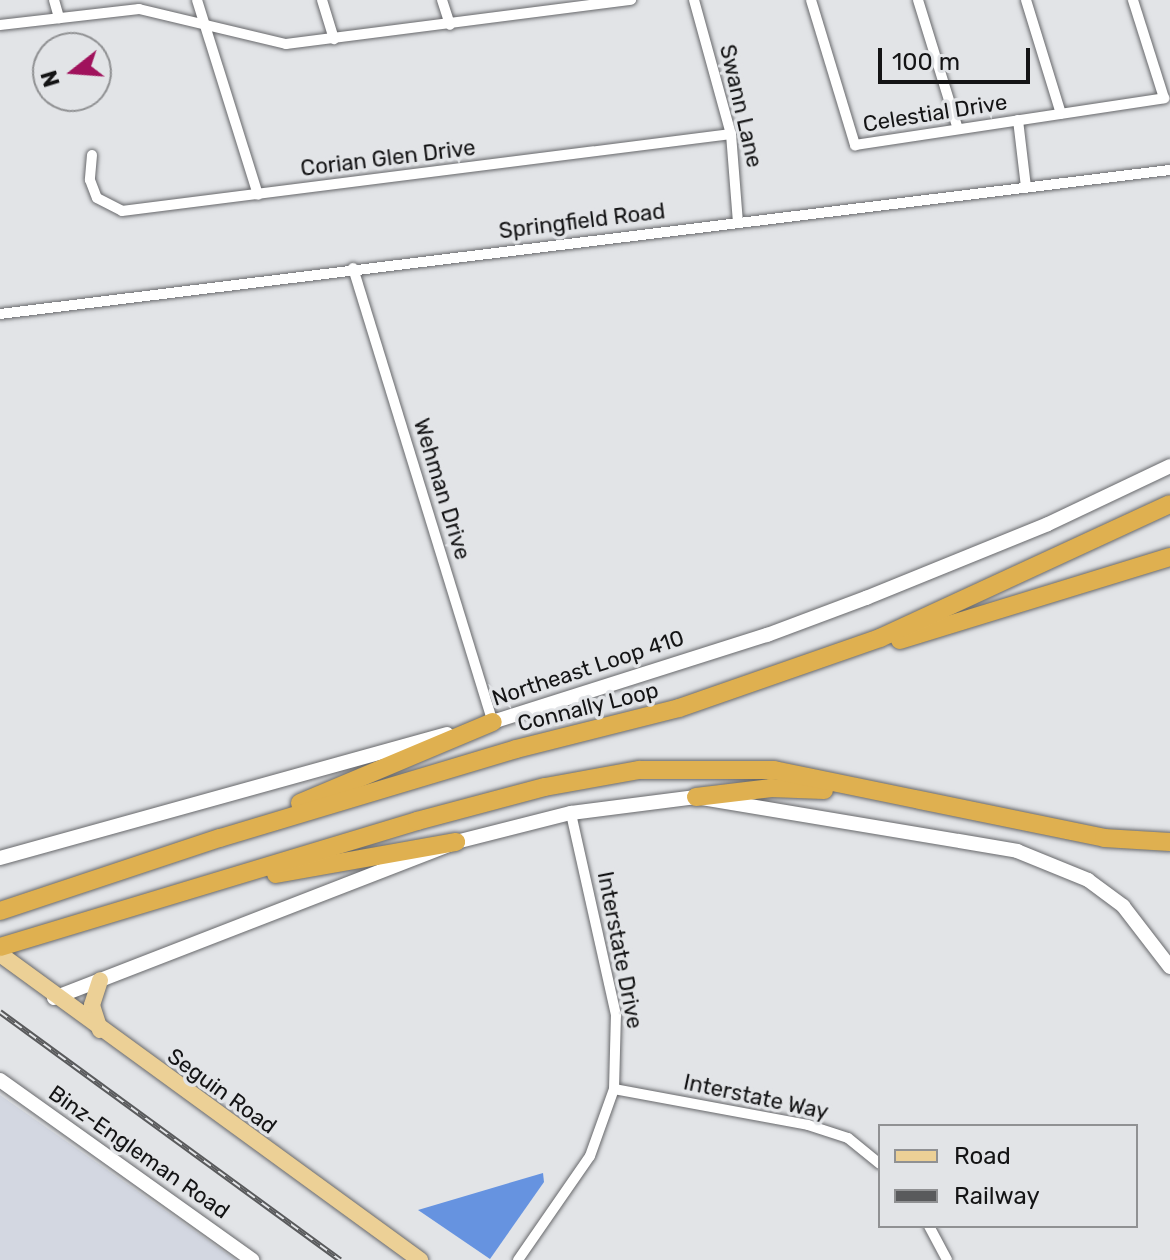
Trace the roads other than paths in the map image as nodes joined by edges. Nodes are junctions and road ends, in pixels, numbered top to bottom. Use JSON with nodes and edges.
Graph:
{"nodes":[{"id":1,"x":54,"y":0,"type":"edge"},
{"id":2,"x":197,"y":0,"type":"edge"},
{"id":3,"x":322,"y":0,"type":"edge"},
{"id":4,"x":442,"y":0,"type":"edge"},
{"id":5,"x":631,"y":0,"type":"edge"},
{"id":6,"x":694,"y":0,"type":"edge"},
{"id":7,"x":811,"y":0,"type":"edge"},
{"id":8,"x":918,"y":0,"type":"edge"},
{"id":9,"x":1026,"y":0,"type":"edge"},
{"id":10,"x":1133,"y":0,"type":"edge"},
{"id":11,"x":571,"y":5,"type":"edge"},
{"id":12,"x":59,"y":18,"type":"junction"},
{"id":13,"x":0,"y":25,"type":"edge"},
{"id":14,"x":205,"y":25,"type":"junction"},
{"id":15,"x":450,"y":25,"type":"junction"},
{"id":16,"x":334,"y":39,"type":"junction"},
{"id":17,"x":1061,"y":114,"type":"junction"},
{"id":18,"x":1018,"y":120,"type":"junction"},
{"id":19,"x":958,"y":129,"type":"junction"},
{"id":20,"x":731,"y":134,"type":"junction"},
{"id":21,"x":92,"y":155,"type":"dead end"},
{"id":22,"x":1170,"y":170,"type":"edge"},
{"id":23,"x":1026,"y":187,"type":"junction"},
{"id":24,"x":258,"y":195,"type":"junction"},
{"id":25,"x":738,"y":223,"type":"junction"},
{"id":26,"x":353,"y":268,"type":"junction"},
{"id":27,"x":0,"y":314,"type":"edge"},
{"id":28,"x":1170,"y":466,"type":"edge"},
{"id":29,"x":1170,"y":504,"type":"edge"},
{"id":30,"x":1170,"y":557,"type":"edge"},
{"id":31,"x":679,"y":708,"type":"junction"},
{"id":32,"x":493,"y":722,"type":"junction"},
{"id":33,"x":883,"y":792,"type":"junction"},
{"id":34,"x":696,"y":797,"type":"junction"},
{"id":35,"x":571,"y":813,"type":"junction"},
{"id":36,"x":220,"y":838,"type":"junction"},
{"id":37,"x":456,"y":842,"type":"junction"},
{"id":38,"x":1170,"y":842,"type":"edge"},
{"id":39,"x":0,"y":858,"type":"edge"},
{"id":40,"x":186,"y":890,"type":"junction"},
{"id":41,"x":0,"y":911,"type":"edge"},
{"id":42,"x":0,"y":947,"type":"edge"},
{"id":43,"x":0,"y":954,"type":"edge"},
{"id":44,"x":1170,"y":967,"type":"edge"},
{"id":45,"x":100,"y":980,"type":"junction"},
{"id":46,"x":54,"y":998,"type":"junction"},
{"id":47,"x":101,"y":1031,"type":"junction"},
{"id":48,"x":0,"y":1080,"type":"edge"},
{"id":49,"x":614,"y":1089,"type":"junction"},
{"id":50,"x":878,"y":1162,"type":"edge"},
{"id":51,"x":930,"y":1228,"type":"edge"},
{"id":52,"x":252,"y":1260,"type":"edge"},
{"id":53,"x":420,"y":1260,"type":"edge"},
{"id":54,"x":518,"y":1260,"type":"edge"},
{"id":55,"x":947,"y":1260,"type":"edge"}],
"edges":[{"from":1,"to":12,"type":"street"},
{"from":2,"to":14,"type":"street"},
{"from":3,"to":16,"type":"street"},
{"from":4,"to":15,"type":"street"},
{"from":5,"to":11,"type":"street"},
{"from":6,"to":20,"type":"street","name":"Swann Lane"},
{"from":7,"to":19,"type":"street","name":"Celestial Drive"},
{"from":8,"to":19,"type":"street"},
{"from":9,"to":17,"type":"street"},
{"from":10,"to":17,"type":"street","name":"Celestial Drive"},
{"from":11,"to":15,"type":"street"},
{"from":12,"to":13,"type":"street"},
{"from":12,"to":14,"type":"street"},
{"from":14,"to":16,"type":"street"},
{"from":14,"to":24,"type":"street"},
{"from":15,"to":16,"type":"street"},
{"from":17,"to":18,"type":"street","name":"Celestial Drive"},
{"from":18,"to":19,"type":"street","name":"Celestial Drive"},
{"from":18,"to":23,"type":"street"},
{"from":20,"to":24,"type":"street","name":"Corian Glen Drive"},
{"from":20,"to":25,"type":"street","name":"Swann Lane"},
{"from":21,"to":24,"type":"street","name":"Corian Glen Drive"},
{"from":22,"to":23,"type":"street","name":"Springfield Road"},
{"from":23,"to":25,"type":"street","name":"Springfield Road"},
{"from":25,"to":26,"type":"street","name":"Springfield Road"},
{"from":26,"to":27,"type":"street","name":"Springfield Road"},
{"from":26,"to":32,"type":"street","name":"Wehman Drive"},
{"from":28,"to":32,"type":"main road","name":"Northeast Loop 410"},
{"from":29,"to":31,"type":"highway","name":"Connally Loop"},
{"from":30,"to":31,"type":"highway"},
{"from":31,"to":36,"type":"highway","name":"Connally Loop"},
{"from":32,"to":36,"type":"highway"},
{"from":32,"to":39,"type":"main road","name":"Northeast Loop 410"},
{"from":33,"to":34,"type":"highway"},
{"from":33,"to":38,"type":"highway"},
{"from":33,"to":40,"type":"highway"},
{"from":34,"to":35,"type":"main road"},
{"from":34,"to":44,"type":"main road"},
{"from":35,"to":37,"type":"main road"},
{"from":35,"to":49,"type":"street","name":"Interstate Drive"},
{"from":36,"to":41,"type":"highway","name":"Connally Loop"},
{"from":37,"to":40,"type":"highway"},
{"from":37,"to":45,"type":"main road"},
{"from":40,"to":42,"type":"highway"},
{"from":43,"to":46,"type":"main road","name":"Seguin Road"},
{"from":45,"to":46,"type":"main road"},
{"from":45,"to":47,"type":"main road"},
{"from":46,"to":47,"type":"main road","name":"Seguin Road"},
{"from":47,"to":53,"type":"main road","name":"Seguin Road"},
{"from":48,"to":52,"type":"main road","name":"Binz-Engleman Road"},
{"from":49,"to":50,"type":"street","name":"Interstate Way"},
{"from":49,"to":54,"type":"street","name":"Interstate Drive"},
{"from":51,"to":55,"type":"street"}]}
